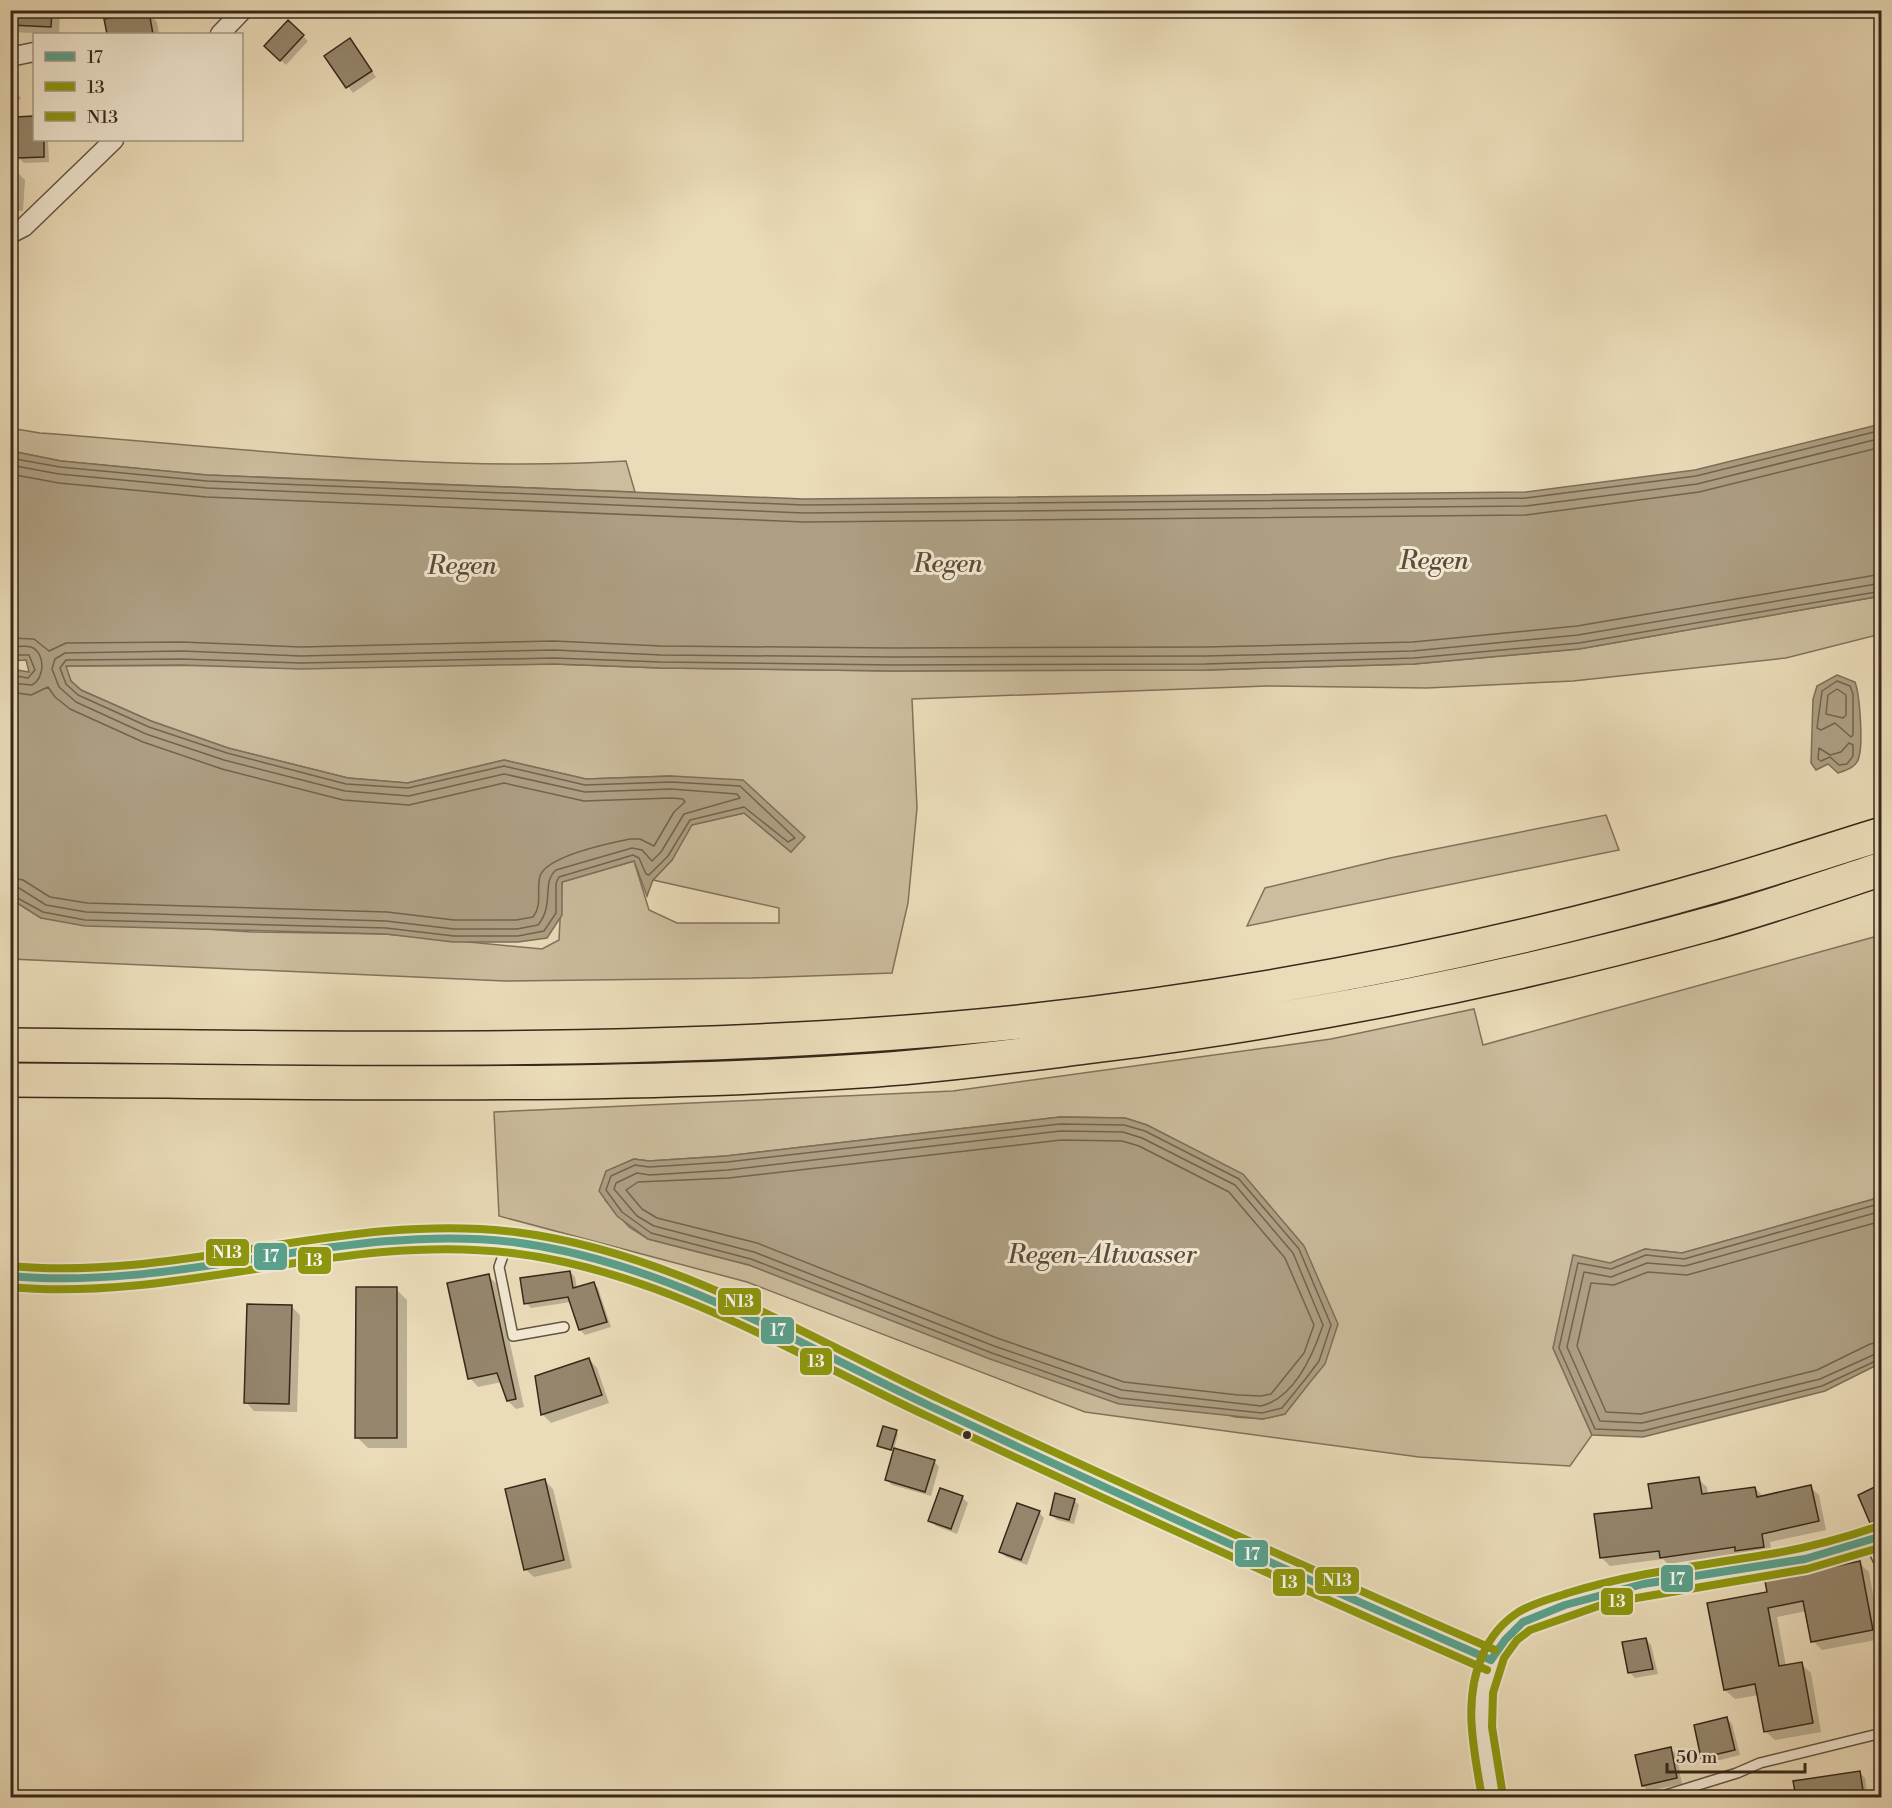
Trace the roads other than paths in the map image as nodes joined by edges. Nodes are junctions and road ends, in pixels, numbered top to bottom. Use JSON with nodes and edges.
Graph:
{"nodes":[{"id":1,"x":243,"y":10,"type":"edge"},
{"id":2,"x":221,"y":33,"type":"edge"},
{"id":3,"x":33,"y":52,"type":"edge"},
{"id":4,"x":10,"y":57,"type":"edge"},
{"id":5,"x":113,"y":141,"type":"edge"},
{"id":6,"x":10,"y":234,"type":"edge"},
{"id":7,"x":1881,"y":834,"type":"edge"},
{"id":8,"x":1881,"y":869,"type":"edge"},
{"id":9,"x":10,"y":1045,"type":"edge"},
{"id":10,"x":10,"y":1080,"type":"edge"},
{"id":11,"x":508,"y":1242,"type":"junction"},
{"id":12,"x":10,"y":1276,"type":"edge"},
{"id":13,"x":564,"y":1327,"type":"dead end"},
{"id":14,"x":1879,"y":1544,"type":"edge"},
{"id":15,"x":1491,"y":1660,"type":"junction"},
{"id":16,"x":1881,"y":1733,"type":"edge"},
{"id":17,"x":1493,"y":1797,"type":"edge"},
{"id":18,"x":1656,"y":1797,"type":"edge"}],
"edges":[{"from":1,"to":2,"type":"street"},
{"from":3,"to":4,"type":"street"},
{"from":5,"to":6,"type":"street"},
{"from":7,"to":9,"type":"highway"},
{"from":8,"to":10,"type":"highway"},
{"from":11,"to":12,"type":"street"},
{"from":11,"to":13,"type":"lane"},
{"from":11,"to":15,"type":"street"},
{"from":14,"to":15,"type":"street"},
{"from":15,"to":17,"type":"street"},
{"from":16,"to":18,"type":"lane"}]}
